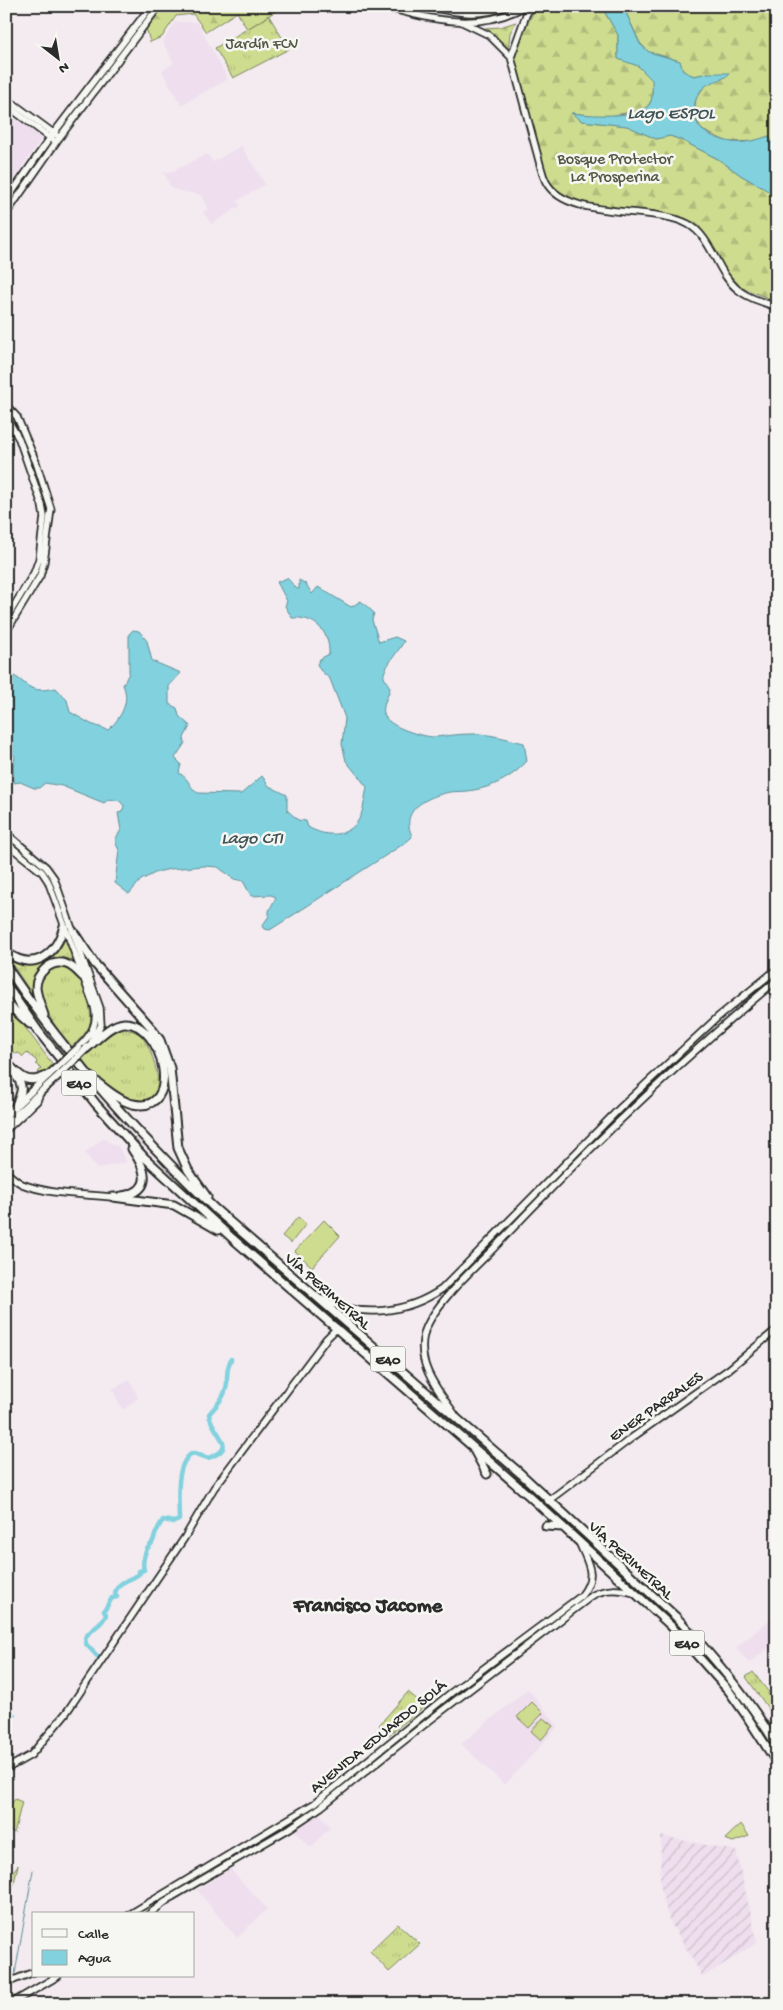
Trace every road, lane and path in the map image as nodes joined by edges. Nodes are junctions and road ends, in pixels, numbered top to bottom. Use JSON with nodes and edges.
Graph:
{"nodes":[{"id":1,"x":151,"y":6,"type":"edge"},
{"id":2,"x":159,"y":6,"type":"edge"},
{"id":3,"x":382,"y":6,"type":"edge"},
{"id":4,"x":426,"y":6,"type":"edge"},
{"id":5,"x":506,"y":6,"type":"edge"},
{"id":6,"x":525,"y":6,"type":"edge"},
{"id":7,"x":531,"y":6,"type":"edge"},
{"id":8,"x":447,"y":11,"type":"junction"},
{"id":9,"x":444,"y":19,"type":"junction"},
{"id":10,"x":462,"y":22,"type":"junction"},
{"id":11,"x":511,"y":57,"type":"junction"},
{"id":12,"x":6,"y":98,"type":"edge"},
{"id":13,"x":10,"y":105,"type":"edge"},
{"id":14,"x":52,"y":136,"type":"junction"},
{"id":15,"x":58,"y":140,"type":"junction"},
{"id":16,"x":6,"y":201,"type":"edge"},
{"id":17,"x":6,"y":214,"type":"edge"},
{"id":18,"x":777,"y":307,"type":"edge"},
{"id":19,"x":6,"y":405,"type":"edge"},
{"id":20,"x":6,"y":417,"type":"edge"},
{"id":21,"x":6,"y":619,"type":"edge"},
{"id":22,"x":6,"y":632,"type":"edge"},
{"id":23,"x":6,"y":833,"type":"edge"},
{"id":24,"x":6,"y":843,"type":"edge"},
{"id":25,"x":56,"y":891,"type":"junction"},
{"id":26,"x":64,"y":916,"type":"junction"},
{"id":27,"x":73,"y":931,"type":"junction"},
{"id":28,"x":6,"y":952,"type":"edge"},
{"id":29,"x":6,"y":966,"type":"edge"},
{"id":30,"x":777,"y":969,"type":"edge"},
{"id":31,"x":82,"y":976,"type":"junction"},
{"id":32,"x":777,"y":980,"type":"edge"},
{"id":33,"x":6,"y":985,"type":"edge"},
{"id":34,"x":6,"y":1003,"type":"edge"},
{"id":35,"x":39,"y":1032,"type":"junction"},
{"id":36,"x":54,"y":1035,"type":"junction"},
{"id":37,"x":83,"y":1048,"type":"junction"},
{"id":38,"x":6,"y":1062,"type":"edge"},
{"id":39,"x":6,"y":1067,"type":"edge"},
{"id":40,"x":56,"y":1072,"type":"junction"},
{"id":41,"x":48,"y":1075,"type":"junction"},
{"id":42,"x":90,"y":1078,"type":"junction"},
{"id":43,"x":41,"y":1091,"type":"junction"},
{"id":44,"x":9,"y":1111,"type":"edge"},
{"id":45,"x":6,"y":1124,"type":"edge"},
{"id":46,"x":6,"y":1130,"type":"edge"},
{"id":47,"x":121,"y":1132,"type":"junction"},
{"id":48,"x":6,"y":1172,"type":"edge"},
{"id":49,"x":113,"y":1197,"type":"junction"},
{"id":50,"x":521,"y":1207,"type":"junction"},
{"id":51,"x":216,"y":1209,"type":"junction"},
{"id":52,"x":527,"y":1213,"type":"junction"},
{"id":53,"x":232,"y":1238,"type":"junction"},
{"id":54,"x":309,"y":1291,"type":"junction"},
{"id":55,"x":337,"y":1328,"type":"junction"},
{"id":56,"x":777,"y":1329,"type":"edge"},
{"id":57,"x":461,"y":1424,"type":"junction"},
{"id":58,"x":471,"y":1446,"type":"junction"},
{"id":59,"x":487,"y":1474,"type":"dead end"},
{"id":60,"x":548,"y":1501,"type":"junction"},
{"id":61,"x":546,"y":1526,"type":"dead end"},
{"id":62,"x":563,"y":1527,"type":"junction"},
{"id":63,"x":578,"y":1540,"type":"junction"},
{"id":64,"x":637,"y":1594,"type":"junction"},
{"id":65,"x":452,"y":1692,"type":"junction"},
{"id":66,"x":457,"y":1699,"type":"junction"},
{"id":67,"x":777,"y":1746,"type":"edge"},
{"id":68,"x":777,"y":1763,"type":"edge"},
{"id":69,"x":6,"y":1769,"type":"edge"},
{"id":70,"x":133,"y":1912,"type":"edge"},
{"id":71,"x":152,"y":1912,"type":"edge"},
{"id":72,"x":32,"y":1973,"type":"edge"},
{"id":73,"x":55,"y":1978,"type":"edge"},
{"id":74,"x":6,"y":1983,"type":"edge"},
{"id":75,"x":10,"y":2004,"type":"edge"}],
"edges":[{"from":1,"to":14,"type":"street"},
{"from":2,"to":15,"type":"street"},
{"from":3,"to":9,"type":"street"},
{"from":4,"to":8,"type":"street"},
{"from":5,"to":8,"type":"street"},
{"from":6,"to":10,"type":"street"},
{"from":7,"to":11,"type":"street"},
{"from":8,"to":9,"type":"street"},
{"from":9,"to":10,"type":"street"},
{"from":10,"to":11,"type":"street"},
{"from":11,"to":18,"type":"street"},
{"from":12,"to":13,"type":"street"},
{"from":13,"to":14,"type":"street"},
{"from":14,"to":15,"type":"street"},
{"from":14,"to":16,"type":"street"},
{"from":15,"to":17,"type":"street"},
{"from":19,"to":22,"type":"street"},
{"from":20,"to":21,"type":"street"},
{"from":23,"to":25,"type":"street"},
{"from":24,"to":25,"type":"street"},
{"from":25,"to":26,"type":"street"},
{"from":26,"to":27,"type":"street"},
{"from":26,"to":28,"type":"highway"},
{"from":26,"to":31,"type":"street"},
{"from":27,"to":37,"type":"street"},
{"from":27,"to":51,"type":"highway"},
{"from":29,"to":36,"type":"highway","name":"VÍA PERIMETRAL","number":"E40"},
{"from":30,"to":50,"type":"street"},
{"from":31,"to":36,"type":"highway"},
{"from":31,"to":37,"type":"street"},
{"from":32,"to":52,"type":"street"},
{"from":33,"to":35,"type":"highway","name":"VÍA PERIMETRAL","number":"E40"},
{"from":34,"to":35,"type":"highway"},
{"from":35,"to":47,"type":"highway","name":"VÍA PERIMETRAL","number":"E40"},
{"from":36,"to":42,"type":"highway","name":"VÍA PERIMETRAL","number":"E40"},
{"from":37,"to":40,"type":"main road","bridge":true},
{"from":37,"to":42,"type":"highway"},
{"from":38,"to":41,"type":"highway"},
{"from":39,"to":44,"type":"highway"},
{"from":40,"to":41,"type":"main road"},
{"from":40,"to":43,"type":"main road"},
{"from":41,"to":44,"type":"main road"},
{"from":42,"to":51,"type":"highway","name":"VÍA PERIMETRAL","number":"E40"},
{"from":43,"to":45,"type":"main road"},
{"from":43,"to":46,"type":"street"},
{"from":47,"to":49,"type":"highway"},
{"from":47,"to":53,"type":"highway","name":"VÍA PERIMETRAL","number":"E40"},
{"from":48,"to":49,"type":"street"},
{"from":49,"to":53,"type":"highway"},
{"from":50,"to":52,"type":"street"},
{"from":50,"to":54,"type":"street"},
{"from":51,"to":54,"type":"highway","name":"VÍA PERIMETRAL","number":"E40"},
{"from":52,"to":57,"type":"street"},
{"from":53,"to":55,"type":"highway","name":"VÍA PERIMETRAL","number":"E40"},
{"from":54,"to":57,"type":"highway","name":"VÍA PERIMETRAL","number":"E40"},
{"from":55,"to":58,"type":"highway","name":"VÍA PERIMETRAL","number":"E40"},
{"from":55,"to":69,"type":"street"},
{"from":56,"to":60,"type":"street","name":"ENER PARRALES"},
{"from":57,"to":60,"type":"highway","name":"VÍA PERIMETRAL","number":"E40"},
{"from":58,"to":59,"type":"highway"},
{"from":58,"to":62,"type":"highway","name":"VÍA PERIMETRAL","number":"E40"},
{"from":60,"to":67,"type":"highway","name":"VÍA PERIMETRAL","number":"E40"},
{"from":61,"to":62,"type":"highway"},
{"from":62,"to":63,"type":"highway","name":"VÍA PERIMETRAL","number":"E40"},
{"from":63,"to":64,"type":"highway","name":"VÍA PERIMETRAL","number":"E40"},
{"from":63,"to":65,"type":"street","name":"AVENIDA EDUARDO SOLÁ"},
{"from":64,"to":66,"type":"street","name":"AVENIDA EDUARDO SOLÁ"},
{"from":64,"to":68,"type":"highway","name":"VÍA PERIMETRAL","number":"E40"},
{"from":65,"to":66,"type":"street"},
{"from":65,"to":70,"type":"street","name":"AVENIDA EDUARDO SOLÁ"},
{"from":66,"to":71,"type":"street","name":"AVENIDA EDUARDO SOLÁ"},
{"from":72,"to":74,"type":"street"},
{"from":73,"to":75,"type":"street"}]}
